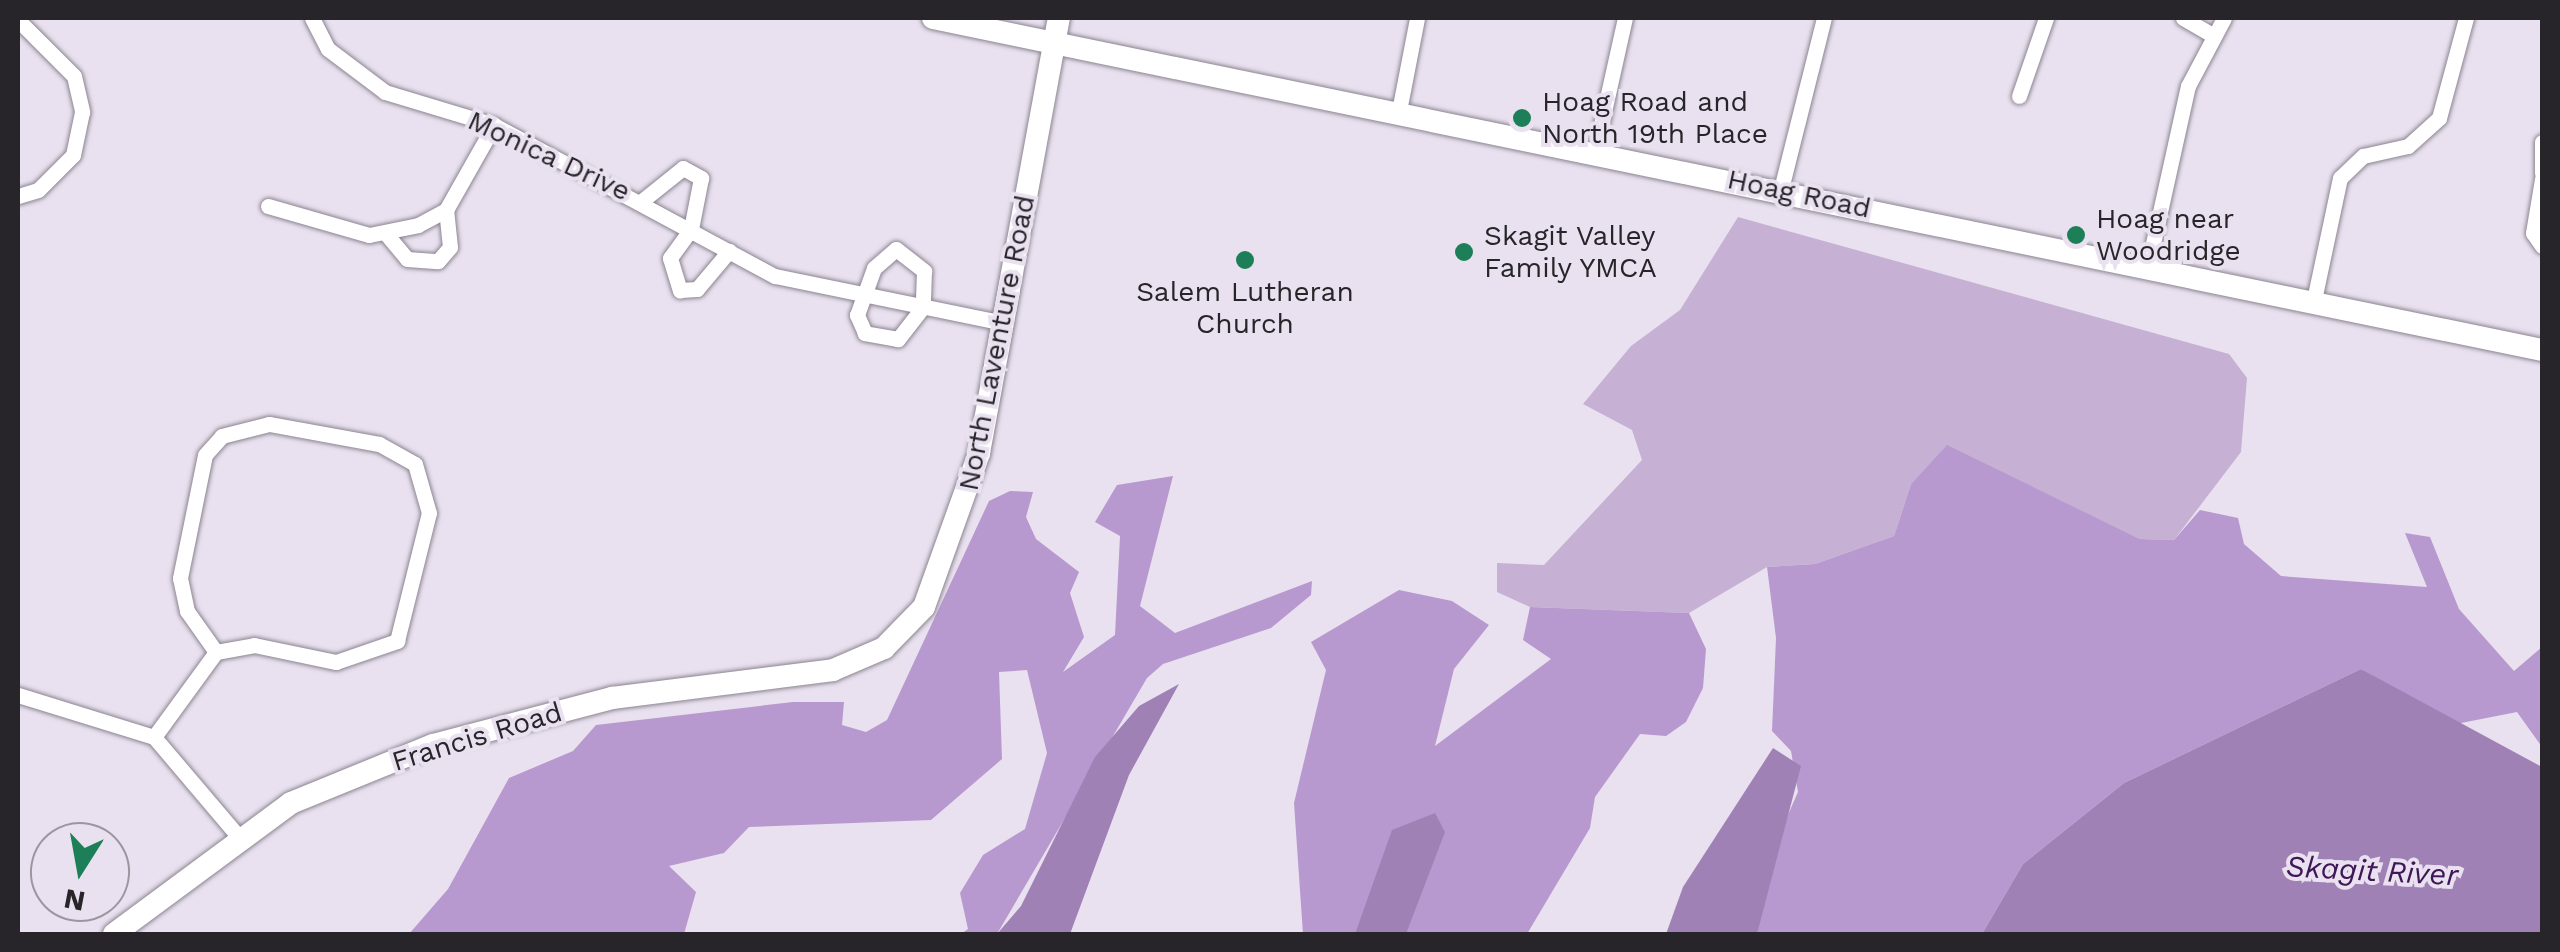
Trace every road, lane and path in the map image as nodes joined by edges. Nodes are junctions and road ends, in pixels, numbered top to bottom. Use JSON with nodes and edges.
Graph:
{"nodes":[{"id":1,"x":312,"y":18,"type":"edge"},
{"id":2,"x":933,"y":18,"type":"edge"},
{"id":3,"x":1059,"y":18,"type":"edge"},
{"id":4,"x":1417,"y":18,"type":"edge"},
{"id":5,"x":1625,"y":18,"type":"edge"},
{"id":6,"x":1824,"y":18,"type":"edge"},
{"id":7,"x":2046,"y":18,"type":"edge"},
{"id":8,"x":2183,"y":18,"type":"edge"},
{"id":9,"x":2224,"y":18,"type":"edge"},
{"id":10,"x":2466,"y":18,"type":"edge"},
{"id":11,"x":18,"y":20,"type":"edge"},
{"id":12,"x":2209,"y":33,"type":"junction"},
{"id":13,"x":1054,"y":41,"type":"junction"},
{"id":14,"x":2019,"y":96,"type":"dead end"},
{"id":15,"x":1399,"y":111,"type":"junction"},
{"id":16,"x":494,"y":124,"type":"junction"},
{"id":17,"x":2542,"y":142,"type":"edge"},
{"id":18,"x":1595,"y":152,"type":"junction"},
{"id":19,"x":2542,"y":176,"type":"edge"},
{"id":20,"x":1781,"y":189,"type":"junction"},
{"id":21,"x":18,"y":196,"type":"edge"},
{"id":22,"x":643,"y":200,"type":"junction"},
{"id":23,"x":268,"y":206,"type":"dead end"},
{"id":24,"x":446,"y":210,"type":"junction"},
{"id":25,"x":691,"y":229,"type":"junction"},
{"id":26,"x":387,"y":234,"type":"junction"},
{"id":27,"x":2542,"y":246,"type":"edge"},
{"id":28,"x":728,"y":251,"type":"junction"},
{"id":29,"x":2148,"y":266,"type":"junction"},
{"id":30,"x":865,"y":295,"type":"junction"},
{"id":31,"x":2314,"y":300,"type":"junction"},
{"id":32,"x":923,"y":307,"type":"junction"},
{"id":33,"x":1004,"y":323,"type":"junction"},
{"id":34,"x":2542,"y":350,"type":"edge"},
{"id":35,"x":884,"y":648,"type":"joint"},
{"id":36,"x":216,"y":652,"type":"junction"},
{"id":37,"x":18,"y":696,"type":"edge"},
{"id":38,"x":154,"y":737,"type":"junction"},
{"id":39,"x":238,"y":836,"type":"junction"},
{"id":40,"x":114,"y":934,"type":"edge"}],
"edges":[{"from":1,"to":16,"type":"street","name":"Monica Drive"},
{"from":2,"to":13,"type":"street","name":"Hoag Road"},
{"from":3,"to":13,"type":"street","name":"North Laventure Road"},
{"from":4,"to":15,"type":"street"},
{"from":5,"to":18,"type":"street"},
{"from":6,"to":20,"type":"street"},
{"from":7,"to":14,"type":"street"},
{"from":8,"to":12,"type":"street"},
{"from":9,"to":12,"type":"street"},
{"from":10,"to":31,"type":"street"},
{"from":11,"to":21,"type":"street"},
{"from":12,"to":29,"type":"street"},
{"from":13,"to":15,"type":"street","name":"Hoag Road"},
{"from":13,"to":33,"type":"street","name":"North Laventure Road"},
{"from":15,"to":18,"type":"street","name":"Hoag Road"},
{"from":16,"to":22,"type":"street","name":"Monica Drive"},
{"from":16,"to":24,"type":"street"},
{"from":17,"to":19,"type":"street"},
{"from":18,"to":20,"type":"street","name":"Hoag Road"},
{"from":19,"to":27,"type":"street"},
{"from":20,"to":29,"type":"street","name":"Hoag Road"},
{"from":22,"to":25,"type":"street","name":"Monica Drive"},
{"from":22,"to":25,"type":"street","name":"Monica Drive"},
{"from":23,"to":26,"type":"street"},
{"from":24,"to":26,"type":"street"},
{"from":24,"to":26,"type":"street"},
{"from":25,"to":28,"type":"street","name":"Monica Drive"},
{"from":25,"to":28,"type":"street","name":"Monica Drive"},
{"from":28,"to":30,"type":"street","name":"Monica Drive"},
{"from":29,"to":31,"type":"street","name":"Hoag Road"},
{"from":30,"to":32,"type":"street","name":"Monica Drive"},
{"from":30,"to":32,"type":"street"},
{"from":30,"to":32,"type":"street"},
{"from":31,"to":34,"type":"street","name":"Hoag Road"},
{"from":32,"to":33,"type":"street","name":"Monica Drive"},
{"from":33,"to":35,"type":"street","name":"North Laventure Road"},
{"from":35,"to":39,"type":"street","name":"Francis Road"},
{"from":36,"to":36,"type":"street"},
{"from":36,"to":38,"type":"street"},
{"from":37,"to":38,"type":"street"},
{"from":38,"to":39,"type":"street"},
{"from":39,"to":40,"type":"street","name":"Francis Road"}]}
